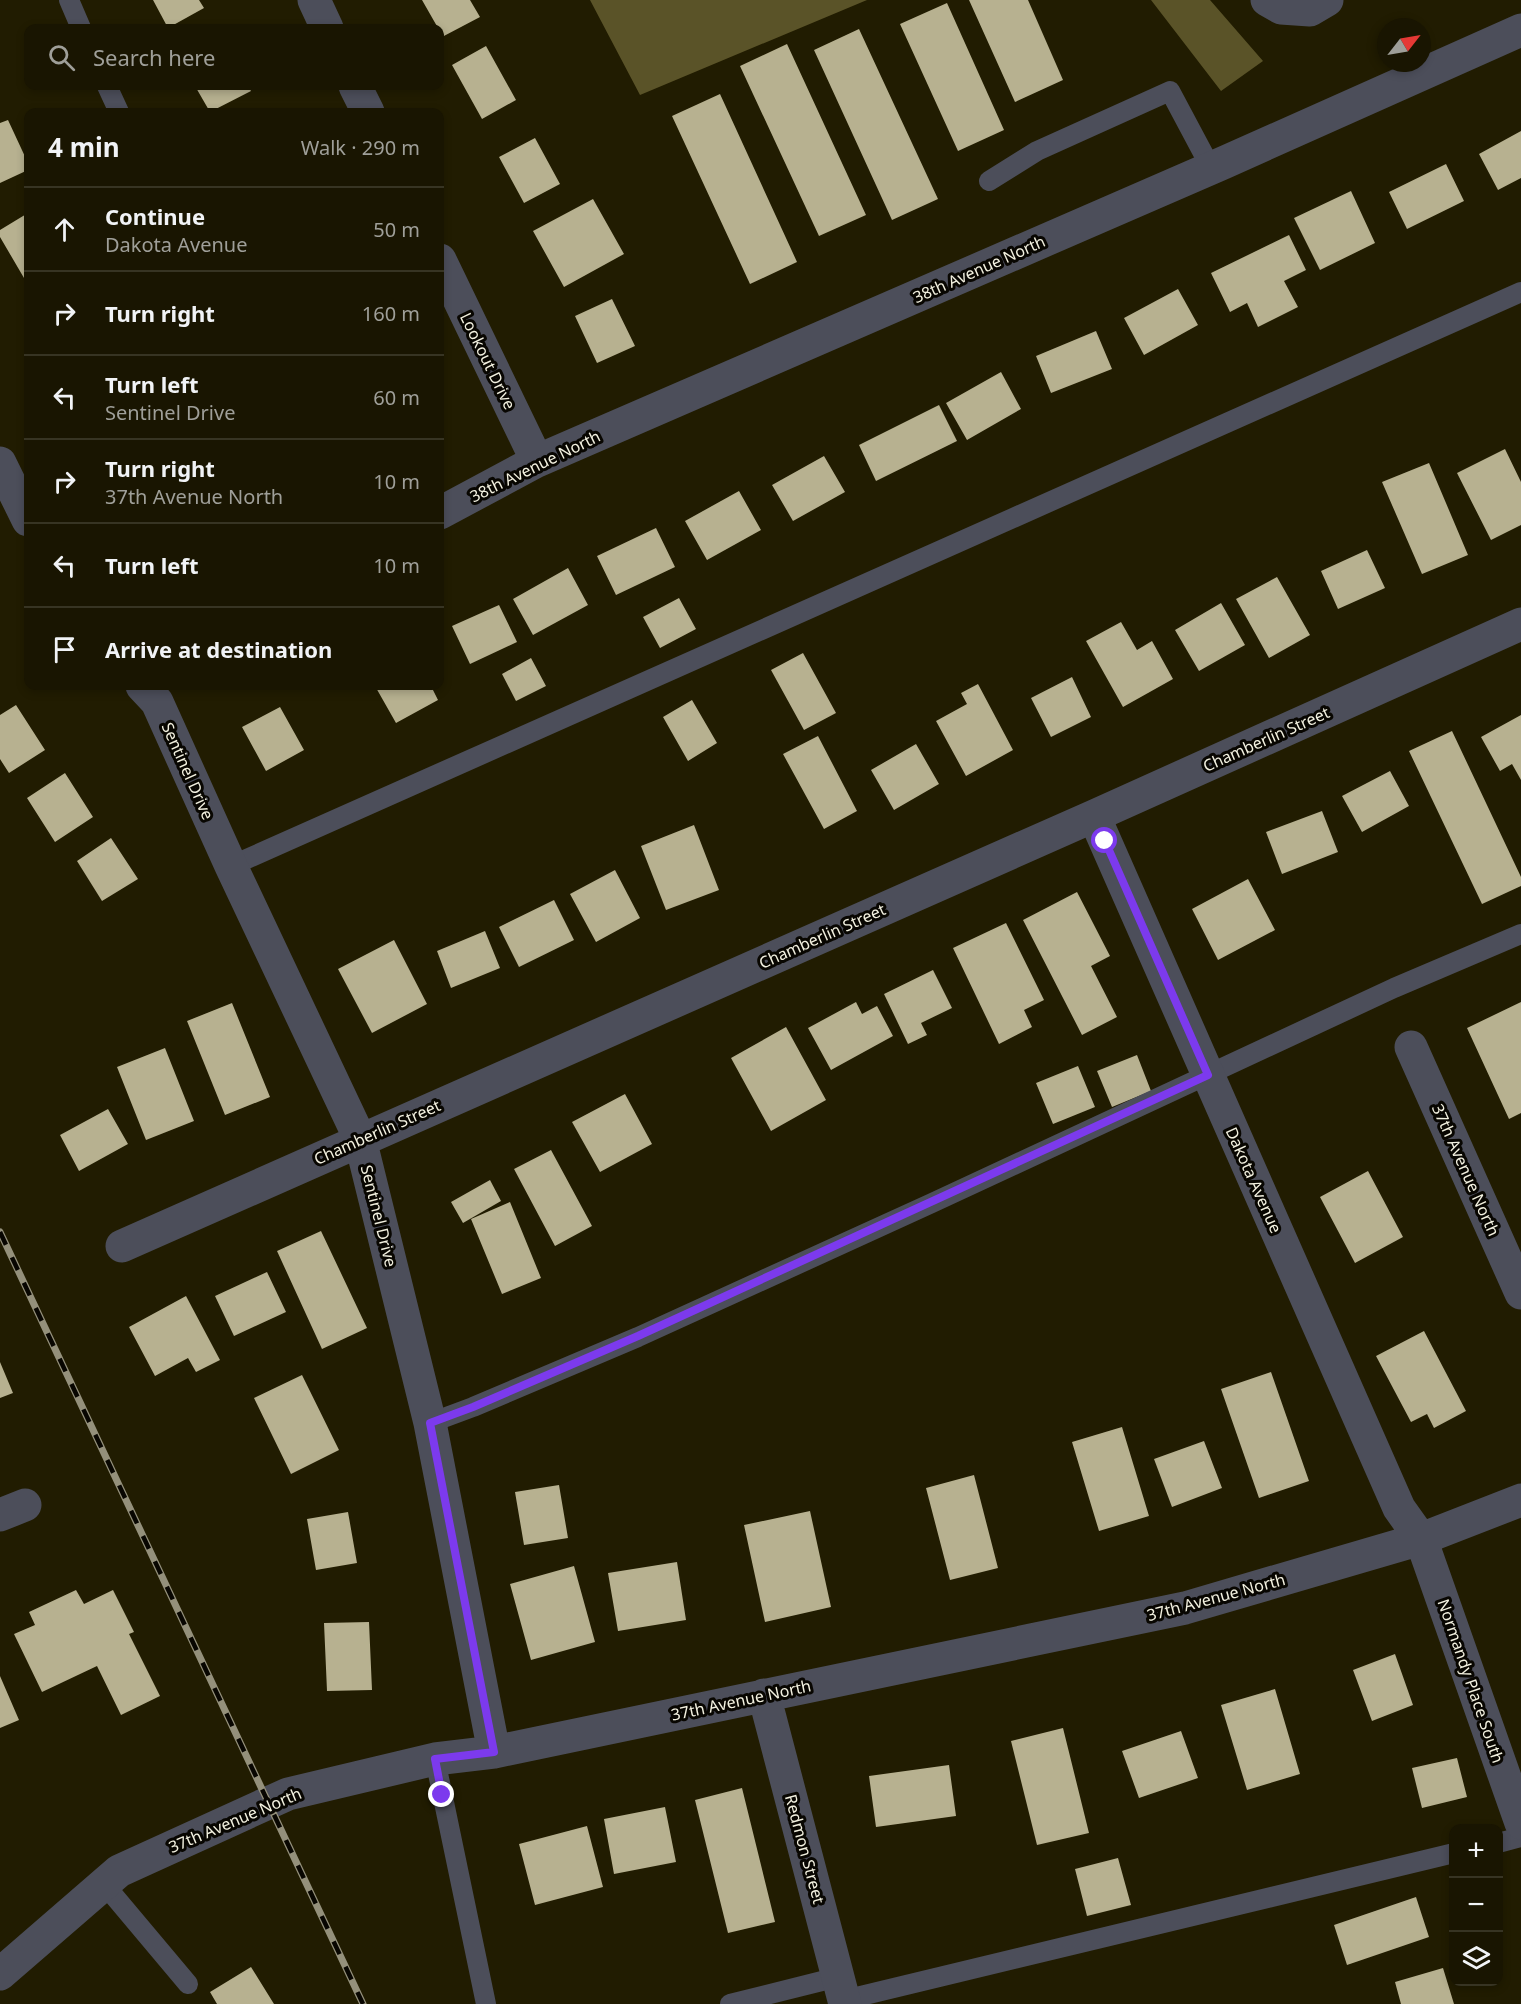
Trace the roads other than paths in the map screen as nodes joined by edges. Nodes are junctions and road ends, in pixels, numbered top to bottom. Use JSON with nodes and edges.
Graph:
{"nodes":[{"id":1,"x":69,"y":0,"type":"edge"},
{"id":2,"x":314,"y":0,"type":"edge"},
{"id":3,"x":1267,"y":0,"type":"edge"},
{"id":4,"x":1327,"y":0,"type":"edge"},
{"id":5,"x":79,"y":24,"type":"edge"},
{"id":6,"x":325,"y":24,"type":"edge"},
{"id":7,"x":1521,"y":30,"type":"edge"},
{"id":8,"x":109,"y":90,"type":"edge"},
{"id":9,"x":357,"y":90,"type":"edge"},
{"id":10,"x":117,"y":108,"type":"edge"},
{"id":11,"x":366,"y":108,"type":"edge"},
{"id":12,"x":1211,"y":168,"type":"junction"},
{"id":13,"x":989,"y":181,"type":"dead end"},
{"id":14,"x":444,"y":268,"type":"edge"},
{"id":15,"x":1521,"y":292,"type":"edge"},
{"id":16,"x":537,"y":461,"type":"junction"},
{"id":17,"x":0,"y":462,"type":"edge"},
{"id":18,"x":444,"y":511,"type":"edge"},
{"id":19,"x":24,"y":512,"type":"edge"},
{"id":20,"x":1521,"y":624,"type":"edge"},
{"id":21,"x":159,"y":691,"type":"edge"},
{"id":22,"x":1094,"y":816,"type":"junction"},
{"id":23,"x":231,"y":866,"type":"junction"},
{"id":24,"x":1521,"y":934,"type":"edge"},
{"id":25,"x":1411,"y":1047,"type":"dead end"},
{"id":26,"x":1208,"y":1075,"type":"junction"},
{"id":27,"x":360,"y":1139,"type":"junction"},
{"id":28,"x":122,"y":1246,"type":"dead end"},
{"id":29,"x":1521,"y":1293,"type":"edge"},
{"id":30,"x":430,"y":1423,"type":"junction"},
{"id":31,"x":1521,"y":1500,"type":"edge"},
{"id":32,"x":1421,"y":1539,"type":"junction"},
{"id":33,"x":764,"y":1695,"type":"junction"},
{"id":34,"x":494,"y":1752,"type":"junction"},
{"id":35,"x":435,"y":1759,"type":"junction"},
{"id":36,"x":1521,"y":1823,"type":"edge"},
{"id":37,"x":1521,"y":1838,"type":"edge"},
{"id":38,"x":1503,"y":1842,"type":"edge"},
{"id":39,"x":1449,"y":1854,"type":"edge"},
{"id":40,"x":104,"y":1884,"type":"junction"},
{"id":41,"x":0,"y":1974,"type":"edge"},
{"id":42,"x":188,"y":1983,"type":"dead end"},
{"id":43,"x":842,"y":1994,"type":"edge"},
{"id":44,"x":486,"y":2004,"type":"edge"},
{"id":45,"x":730,"y":2004,"type":"edge"}],
"edges":[{"from":1,"to":5,"type":"lane"},
{"from":2,"to":6,"type":"street"},
{"from":3,"to":4,"type":"street"},
{"from":7,"to":12,"type":"street","name":"38th Avenue North"},
{"from":8,"to":10,"type":"lane"},
{"from":9,"to":11,"type":"street"},
{"from":12,"to":13,"type":"lane"},
{"from":12,"to":16,"type":"street","name":"38th Avenue North"},
{"from":14,"to":16,"type":"street","name":"Lookout Drive"},
{"from":15,"to":23,"type":"lane"},
{"from":16,"to":18,"type":"street","name":"38th Avenue North"},
{"from":17,"to":19,"type":"street"},
{"from":20,"to":22,"type":"street","name":"Chamberlin Street"},
{"from":21,"to":23,"type":"street","name":"Sentinel Drive"},
{"from":22,"to":26,"type":"street","name":"Dakota Avenue"},
{"from":22,"to":27,"type":"street","name":"Chamberlin Street"},
{"from":23,"to":27,"type":"street","name":"Sentinel Drive"},
{"from":24,"to":26,"type":"lane"},
{"from":25,"to":29,"type":"street","name":"37th Avenue North"},
{"from":26,"to":30,"type":"lane"},
{"from":26,"to":32,"type":"street","name":"Dakota Avenue"},
{"from":27,"to":28,"type":"street","name":"Chamberlin Street"},
{"from":27,"to":30,"type":"street","name":"Sentinel Drive"},
{"from":30,"to":34,"type":"street","name":"Sentinel Drive"},
{"from":31,"to":32,"type":"street","name":"37th Avenue North"},
{"from":32,"to":33,"type":"street","name":"37th Avenue North"},
{"from":32,"to":36,"type":"street","name":"Normandy Place South"},
{"from":33,"to":34,"type":"street","name":"37th Avenue North"},
{"from":33,"to":43,"type":"street","name":"Redmon Street"},
{"from":34,"to":35,"type":"street","name":"37th Avenue North"},
{"from":35,"to":40,"type":"street","name":"37th Avenue North"},
{"from":35,"to":44,"type":"lane"},
{"from":37,"to":38,"type":"lane"},
{"from":39,"to":43,"type":"lane"},
{"from":40,"to":41,"type":"street","name":"37th Avenue North"},
{"from":40,"to":42,"type":"lane"},
{"from":43,"to":45,"type":"lane"}]}
